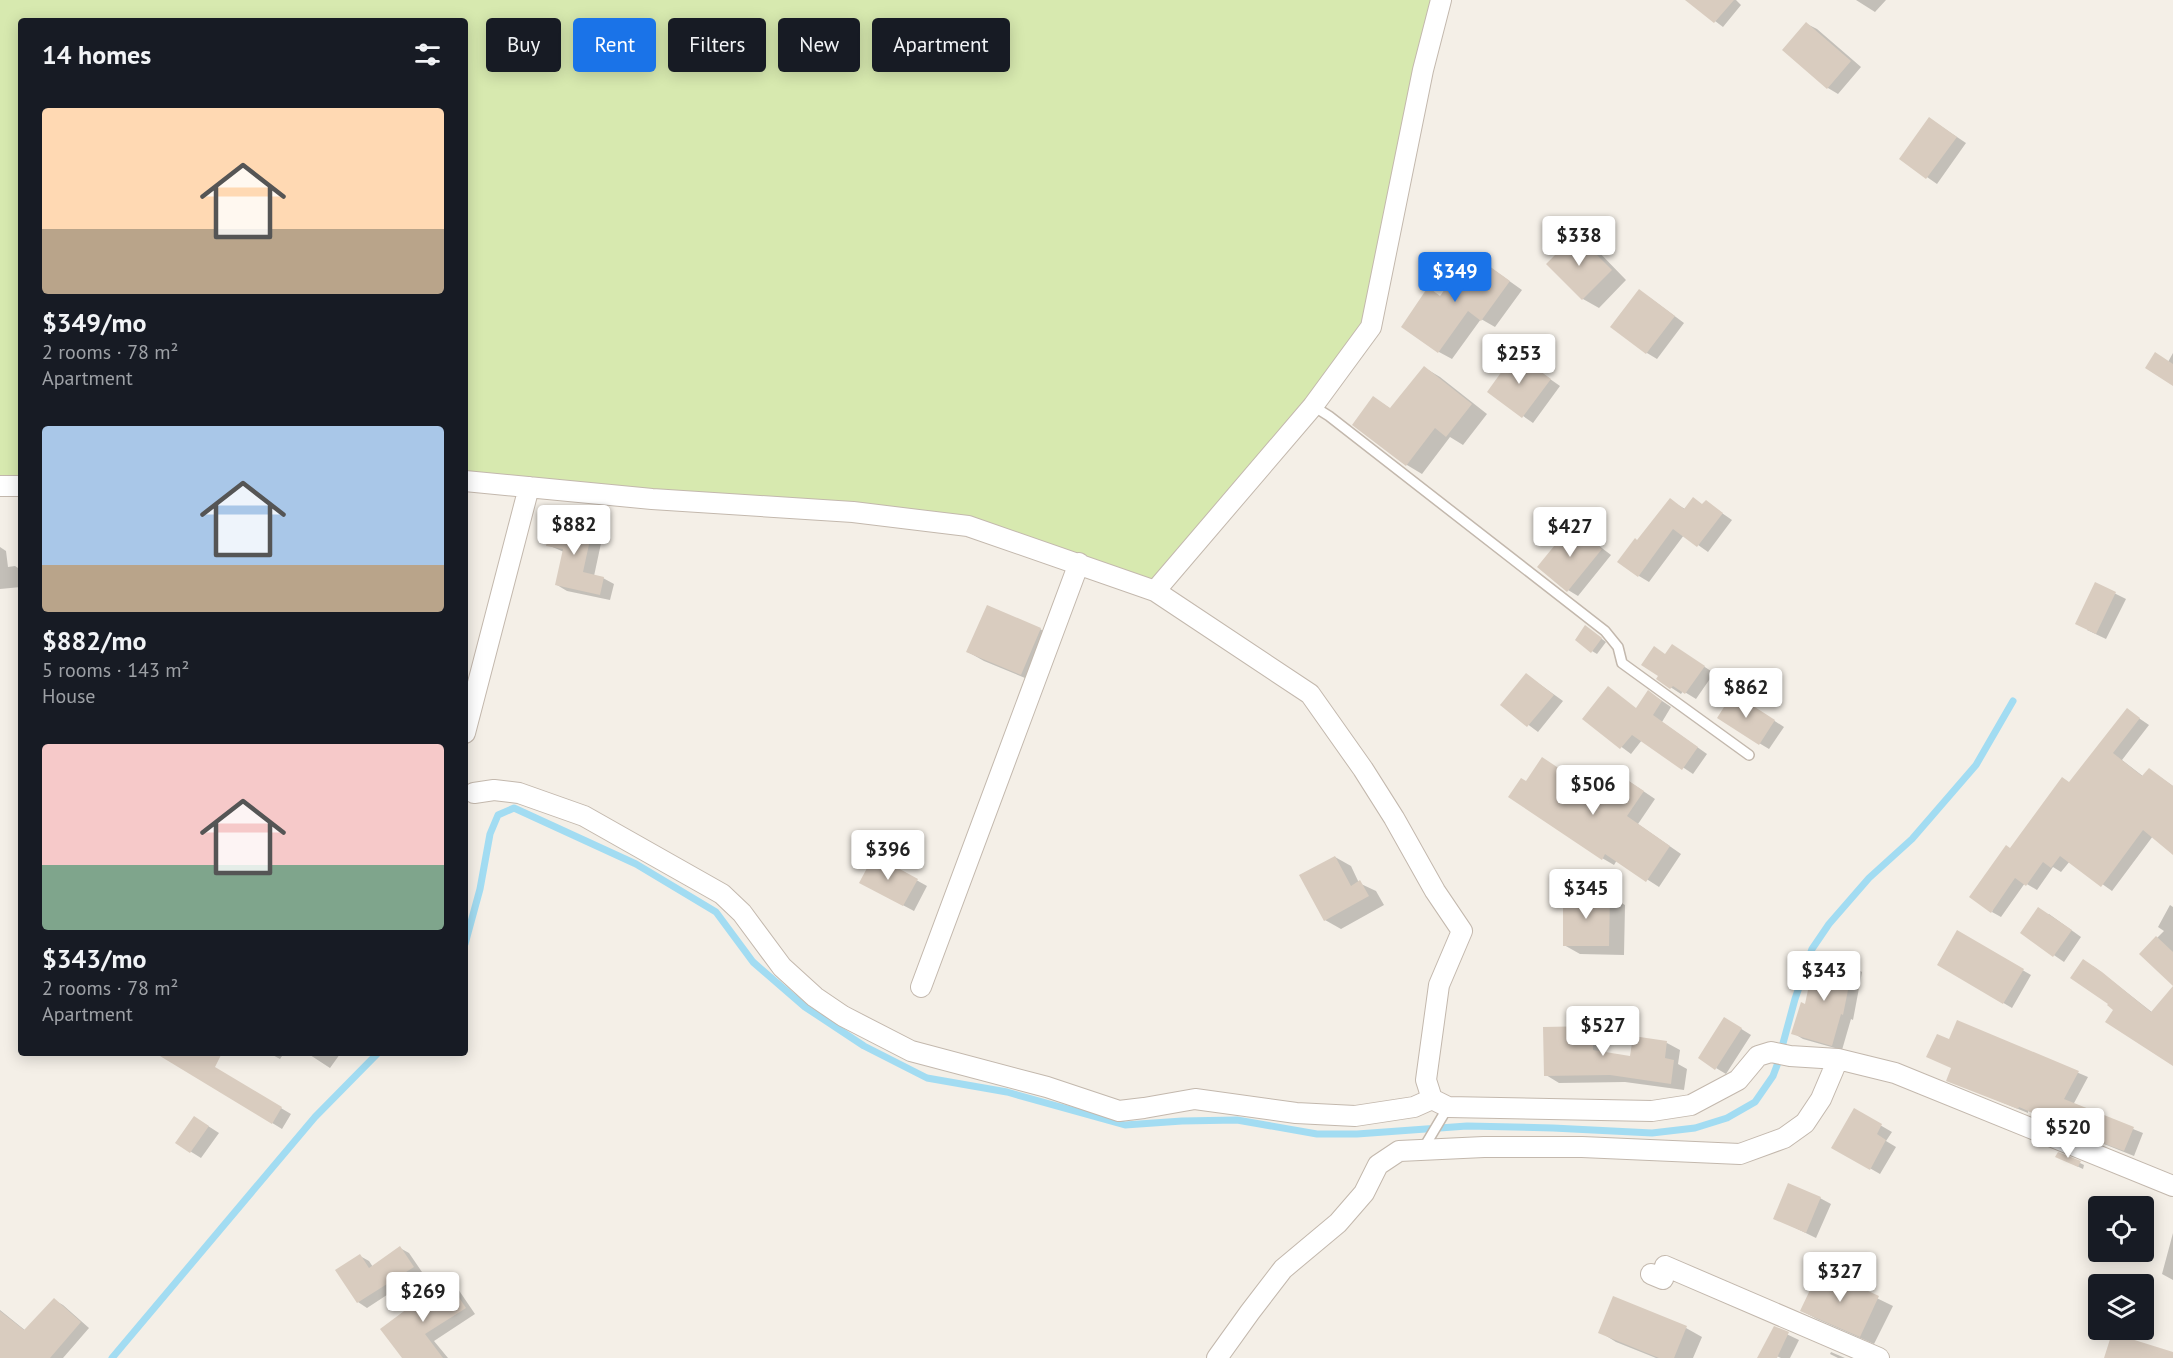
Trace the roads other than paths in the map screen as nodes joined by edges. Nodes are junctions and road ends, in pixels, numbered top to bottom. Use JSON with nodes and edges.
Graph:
{"nodes":[{"id":1,"x":1441,"y":0,"type":"edge"},
{"id":2,"x":1313,"y":406,"type":"junction"},
{"id":3,"x":468,"y":481,"type":"edge"},
{"id":4,"x":0,"y":486,"type":"edge"},
{"id":5,"x":18,"y":486,"type":"edge"},
{"id":6,"x":530,"y":487,"type":"junction"},
{"id":7,"x":1079,"y":564,"type":"junction"},
{"id":8,"x":1155,"y":591,"type":"junction"},
{"id":9,"x":468,"y":722,"type":"edge"},
{"id":10,"x":1749,"y":755,"type":"dead end"},
{"id":11,"x":474,"y":793,"type":"dead end"},
{"id":12,"x":921,"y":987,"type":"dead end"},
{"id":13,"x":1838,"y":1059,"type":"junction"},
{"id":14,"x":1440,"y":1103,"type":"junction"},
{"id":15,"x":1423,"y":1150,"type":"junction"},
{"id":16,"x":2173,"y":1186,"type":"edge"},
{"id":17,"x":1651,"y":1274,"type":"dead end"},
{"id":18,"x":1217,"y":1358,"type":"edge"},
{"id":19,"x":1879,"y":1358,"type":"edge"}],
"edges":[{"from":1,"to":2,"type":"street"},
{"from":2,"to":8,"type":"street"},
{"from":2,"to":10,"type":"lane"},
{"from":3,"to":6,"type":"street"},
{"from":4,"to":5,"type":"street"},
{"from":6,"to":7,"type":"street"},
{"from":6,"to":9,"type":"street"},
{"from":7,"to":8,"type":"street"},
{"from":7,"to":12,"type":"street"},
{"from":8,"to":14,"type":"street"},
{"from":11,"to":14,"type":"street"},
{"from":13,"to":14,"type":"street"},
{"from":13,"to":15,"type":"street"},
{"from":13,"to":16,"type":"street"},
{"from":14,"to":15,"type":"lane"},
{"from":15,"to":18,"type":"street"},
{"from":17,"to":19,"type":"street"}]}
